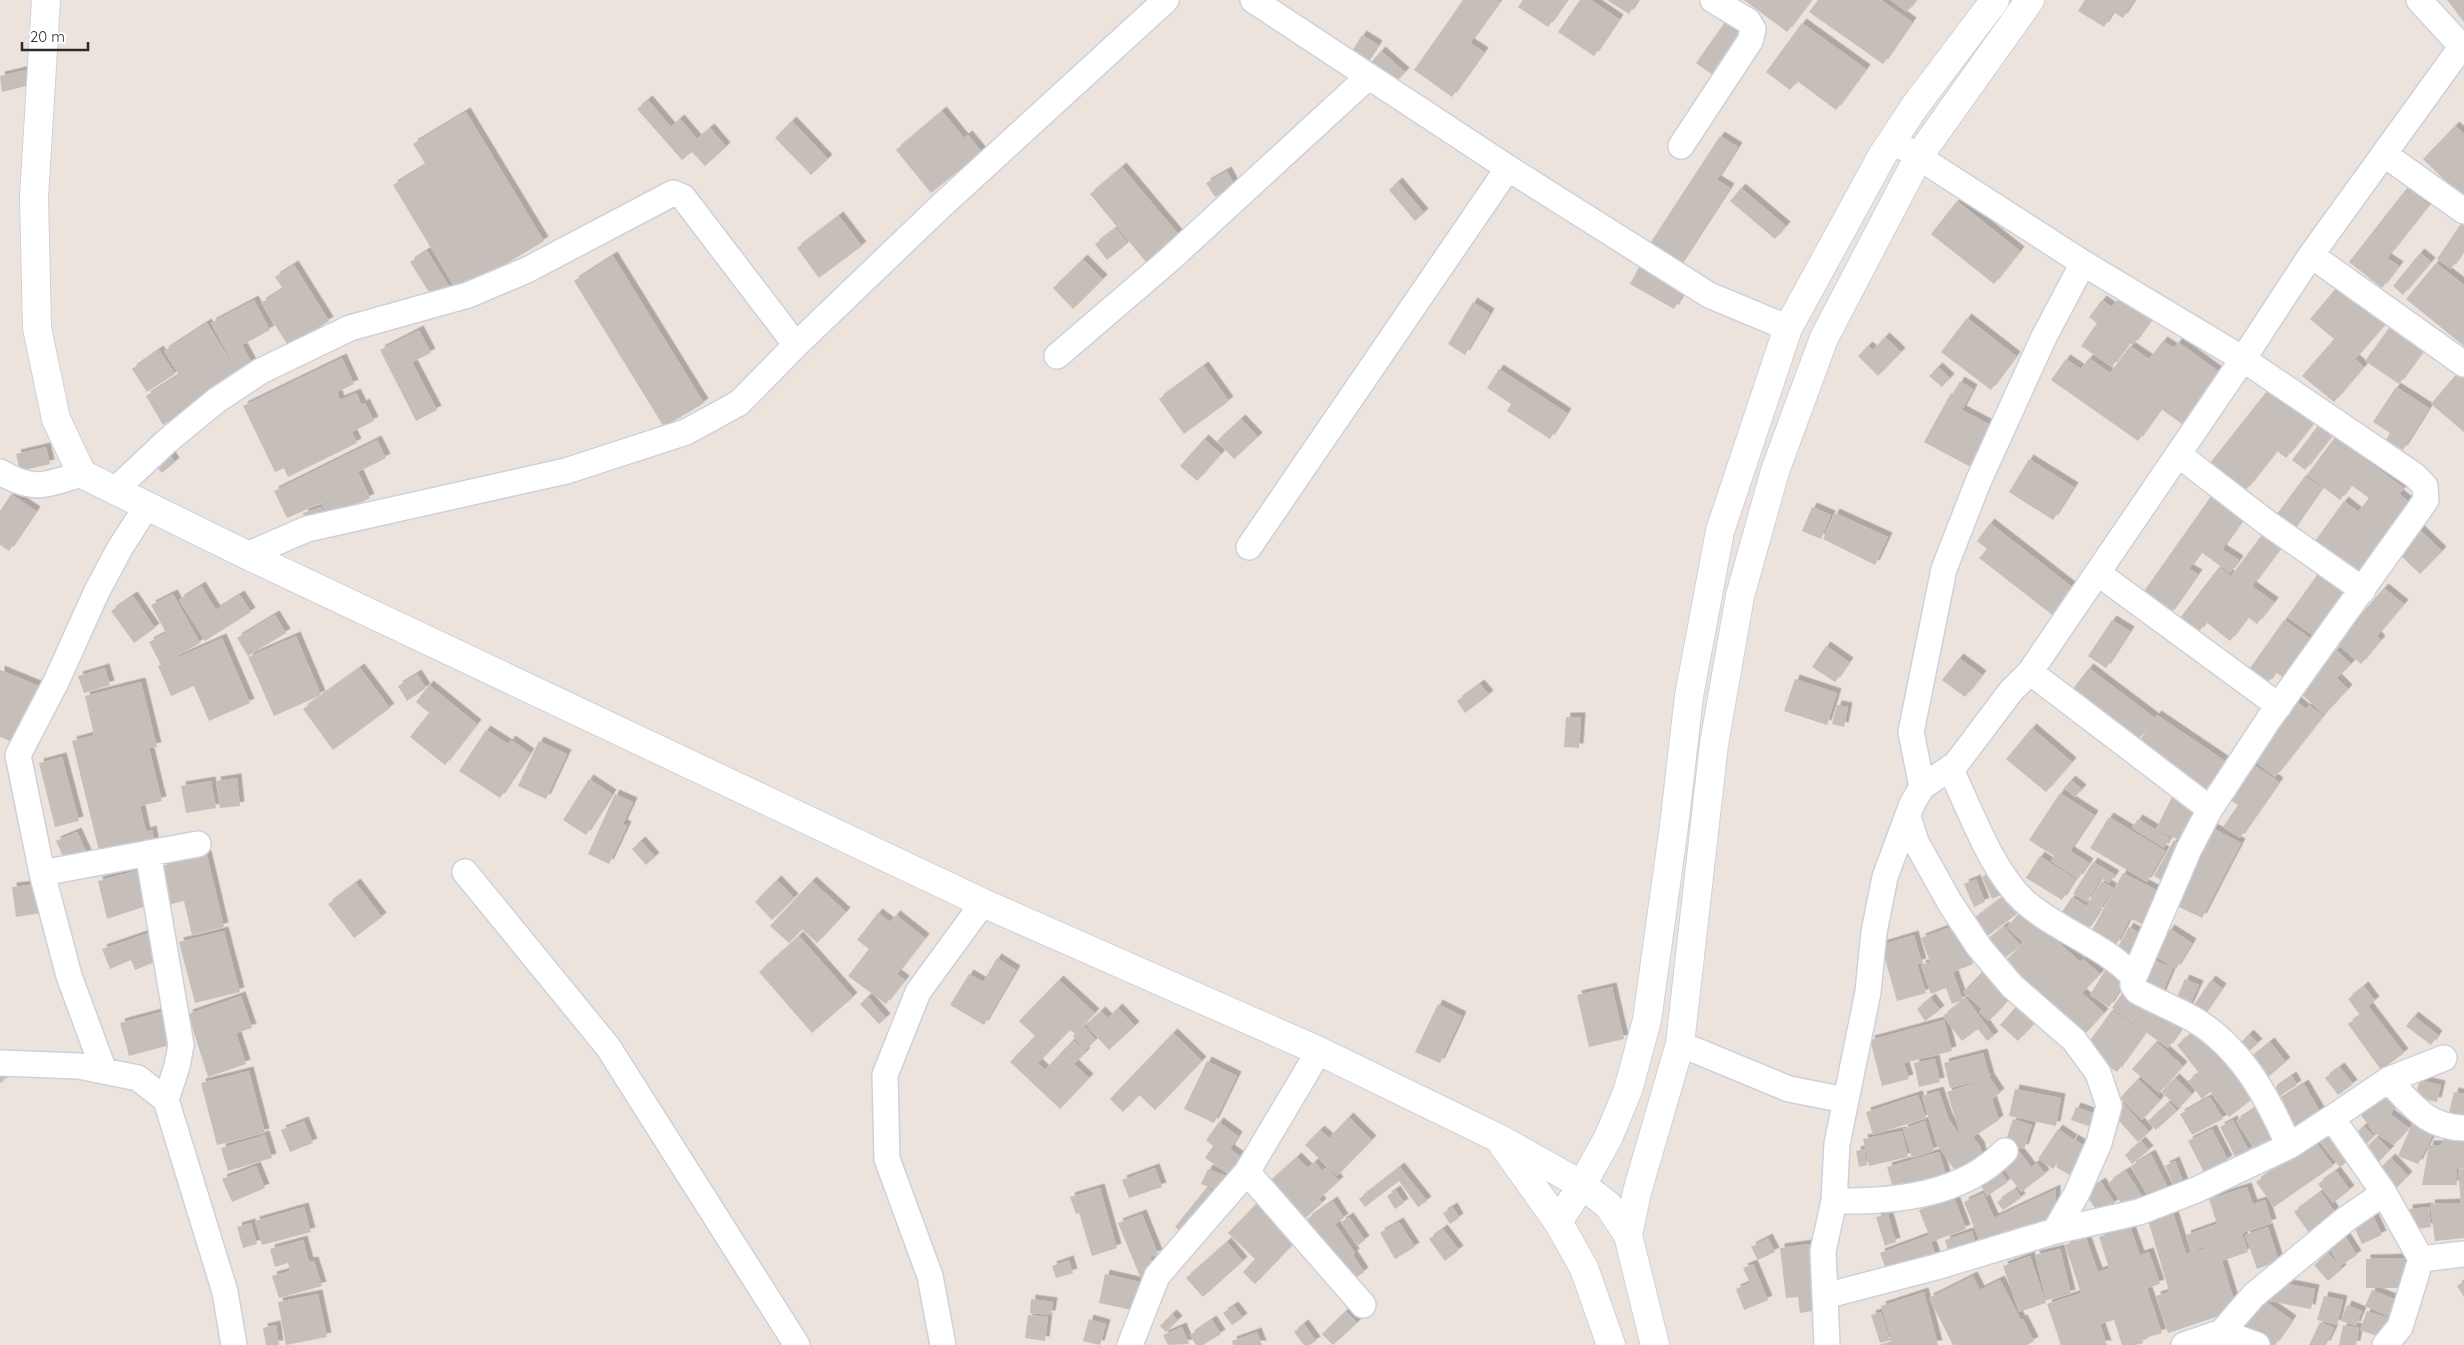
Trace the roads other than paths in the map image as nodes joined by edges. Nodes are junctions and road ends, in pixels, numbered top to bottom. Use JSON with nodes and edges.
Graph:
{"nodes":[{"id":1,"x":46,"y":0,"type":"edge"},
{"id":2,"x":1166,"y":0,"type":"edge"},
{"id":3,"x":1253,"y":0,"type":"edge"},
{"id":4,"x":1714,"y":0,"type":"edge"},
{"id":5,"x":1995,"y":0,"type":"edge"},
{"id":6,"x":2030,"y":0,"type":"edge"},
{"id":7,"x":2418,"y":0,"type":"edge"},
{"id":8,"x":2463,"y":47,"type":"edge"},
{"id":9,"x":1368,"y":77,"type":"junction"},
{"id":10,"x":1892,"y":140,"type":"junction"},
{"id":11,"x":1681,"y":146,"type":"dead end"},
{"id":12,"x":2384,"y":154,"type":"junction"},
{"id":13,"x":1919,"y":156,"type":"junction"},
{"id":14,"x":1508,"y":168,"type":"junction"},
{"id":15,"x":2464,"y":211,"type":"edge"},
{"id":16,"x":2311,"y":255,"type":"junction"},
{"id":17,"x":2082,"y":263,"type":"junction"},
{"id":18,"x":1788,"y":328,"type":"junction"},
{"id":19,"x":796,"y":345,"type":"junction"},
{"id":20,"x":1057,"y":356,"type":"dead end"},
{"id":21,"x":2243,"y":360,"type":"junction"},
{"id":22,"x":2464,"y":364,"type":"edge"},
{"id":23,"x":2179,"y":455,"type":"junction"},
{"id":24,"x":0,"y":472,"type":"edge"},
{"id":25,"x":82,"y":474,"type":"junction"},
{"id":26,"x":115,"y":490,"type":"junction"},
{"id":27,"x":147,"y":506,"type":"junction"},
{"id":28,"x":1249,"y":547,"type":"dead end"},
{"id":29,"x":247,"y":555,"type":"junction"},
{"id":30,"x":2099,"y":574,"type":"junction"},
{"id":31,"x":2364,"y":590,"type":"junction"},
{"id":32,"x":2030,"y":672,"type":"junction"},
{"id":33,"x":2280,"y":706,"type":"junction"},
{"id":34,"x":9,"y":751,"type":"edge"},
{"id":35,"x":1950,"y":768,"type":"junction"},
{"id":36,"x":1922,"y":787,"type":"junction"},
{"id":37,"x":2210,"y":809,"type":"junction"},
{"id":38,"x":1908,"y":817,"type":"junction"},
{"id":39,"x":198,"y":844,"type":"dead end"},
{"id":40,"x":148,"y":853,"type":"junction"},
{"id":41,"x":464,"y":872,"type":"dead end"},
{"id":42,"x":42,"y":873,"type":"junction"},
{"id":43,"x":983,"y":903,"type":"junction"},
{"id":44,"x":2134,"y":977,"type":"junction"},
{"id":45,"x":1680,"y":1044,"type":"junction"},
{"id":46,"x":1319,"y":1051,"type":"junction"},
{"id":47,"x":2444,"y":1058,"type":"dead end"},
{"id":48,"x":0,"y":1063,"type":"edge"},
{"id":49,"x":104,"y":1071,"type":"junction"},
{"id":50,"x":2388,"y":1080,"type":"junction"},
{"id":51,"x":166,"y":1100,"type":"junction"},
{"id":52,"x":1845,"y":1100,"type":"junction"},
{"id":53,"x":2332,"y":1118,"type":"junction"},
{"id":54,"x":2464,"y":1128,"type":"edge"},
{"id":55,"x":1500,"y":1139,"type":"junction"},
{"id":56,"x":2289,"y":1146,"type":"junction"},
{"id":57,"x":2005,"y":1151,"type":"dead end"},
{"id":58,"x":1247,"y":1172,"type":"junction"},
{"id":59,"x":1582,"y":1185,"type":"junction"},
{"id":60,"x":2384,"y":1193,"type":"junction"},
{"id":61,"x":1834,"y":1201,"type":"junction"},
{"id":62,"x":1558,"y":1222,"type":"junction"},
{"id":63,"x":2055,"y":1231,"type":"junction"},
{"id":64,"x":1628,"y":1235,"type":"junction"},
{"id":65,"x":2464,"y":1254,"type":"edge"},
{"id":66,"x":2421,"y":1259,"type":"junction"},
{"id":67,"x":1825,"y":1296,"type":"junction"},
{"id":68,"x":1363,"y":1305,"type":"dead end"},
{"id":69,"x":2222,"y":1332,"type":"junction"},
{"id":70,"x":234,"y":1345,"type":"edge"},
{"id":71,"x":797,"y":1345,"type":"edge"},
{"id":72,"x":943,"y":1345,"type":"edge"},
{"id":73,"x":1130,"y":1345,"type":"edge"},
{"id":74,"x":1611,"y":1345,"type":"edge"},
{"id":75,"x":1655,"y":1345,"type":"edge"},
{"id":76,"x":1827,"y":1345,"type":"edge"},
{"id":77,"x":2184,"y":1345,"type":"edge"},
{"id":78,"x":2257,"y":1345,"type":"edge"},
{"id":79,"x":2385,"y":1345,"type":"edge"}],
"edges":[{"from":1,"to":25,"type":"street"},
{"from":2,"to":19,"type":"street"},
{"from":3,"to":9,"type":"street"},
{"from":4,"to":11,"type":"street"},
{"from":5,"to":10,"type":"street"},
{"from":6,"to":13,"type":"street"},
{"from":7,"to":8,"type":"street"},
{"from":8,"to":12,"type":"street"},
{"from":9,"to":14,"type":"street"},
{"from":9,"to":20,"type":"street"},
{"from":10,"to":13,"type":"street"},
{"from":10,"to":18,"type":"street"},
{"from":12,"to":15,"type":"street"},
{"from":12,"to":16,"type":"street"},
{"from":13,"to":17,"type":"street"},
{"from":13,"to":45,"type":"street"},
{"from":14,"to":18,"type":"street"},
{"from":14,"to":28,"type":"street"},
{"from":16,"to":21,"type":"street"},
{"from":16,"to":22,"type":"street"},
{"from":17,"to":21,"type":"street"},
{"from":17,"to":36,"type":"street"},
{"from":18,"to":59,"type":"street"},
{"from":19,"to":26,"type":"street"},
{"from":19,"to":29,"type":"street"},
{"from":21,"to":23,"type":"street"},
{"from":21,"to":31,"type":"street"},
{"from":23,"to":30,"type":"street"},
{"from":23,"to":31,"type":"street"},
{"from":24,"to":25,"type":"street"},
{"from":25,"to":26,"type":"street"},
{"from":26,"to":27,"type":"street"},
{"from":27,"to":29,"type":"street"},
{"from":27,"to":34,"type":"street"},
{"from":29,"to":43,"type":"street"},
{"from":30,"to":32,"type":"street"},
{"from":30,"to":33,"type":"street"},
{"from":31,"to":33,"type":"street"},
{"from":32,"to":35,"type":"street"},
{"from":32,"to":37,"type":"street"},
{"from":33,"to":37,"type":"street"},
{"from":34,"to":42,"type":"street"},
{"from":35,"to":36,"type":"street"},
{"from":35,"to":44,"type":"street"},
{"from":36,"to":38,"type":"street"},
{"from":37,"to":44,"type":"street"},
{"from":38,"to":52,"type":"street"},
{"from":38,"to":63,"type":"street"},
{"from":39,"to":40,"type":"street"},
{"from":40,"to":42,"type":"street"},
{"from":40,"to":51,"type":"street"},
{"from":41,"to":71,"type":"street"},
{"from":42,"to":49,"type":"street"},
{"from":43,"to":46,"type":"street"},
{"from":43,"to":72,"type":"street"},
{"from":44,"to":56,"type":"street"},
{"from":45,"to":52,"type":"street"},
{"from":45,"to":64,"type":"street"},
{"from":46,"to":55,"type":"street"},
{"from":46,"to":58,"type":"street"},
{"from":47,"to":50,"type":"street"},
{"from":48,"to":49,"type":"street"},
{"from":49,"to":51,"type":"street"},
{"from":50,"to":53,"type":"street"},
{"from":50,"to":54,"type":"street"},
{"from":51,"to":70,"type":"street"},
{"from":52,"to":61,"type":"street"},
{"from":53,"to":56,"type":"street"},
{"from":53,"to":60,"type":"street"},
{"from":55,"to":59,"type":"street"},
{"from":55,"to":62,"type":"street"},
{"from":56,"to":63,"type":"street"},
{"from":57,"to":61,"type":"street"},
{"from":58,"to":68,"type":"street"},
{"from":58,"to":73,"type":"street"},
{"from":59,"to":62,"type":"street"},
{"from":59,"to":64,"type":"street"},
{"from":60,"to":66,"type":"street"},
{"from":60,"to":69,"type":"street"},
{"from":61,"to":67,"type":"street"},
{"from":62,"to":74,"type":"street"},
{"from":63,"to":67,"type":"street"},
{"from":64,"to":75,"type":"street"},
{"from":65,"to":66,"type":"street"},
{"from":66,"to":79,"type":"street"},
{"from":67,"to":76,"type":"street"},
{"from":69,"to":77,"type":"street"},
{"from":69,"to":78,"type":"street"}]}
